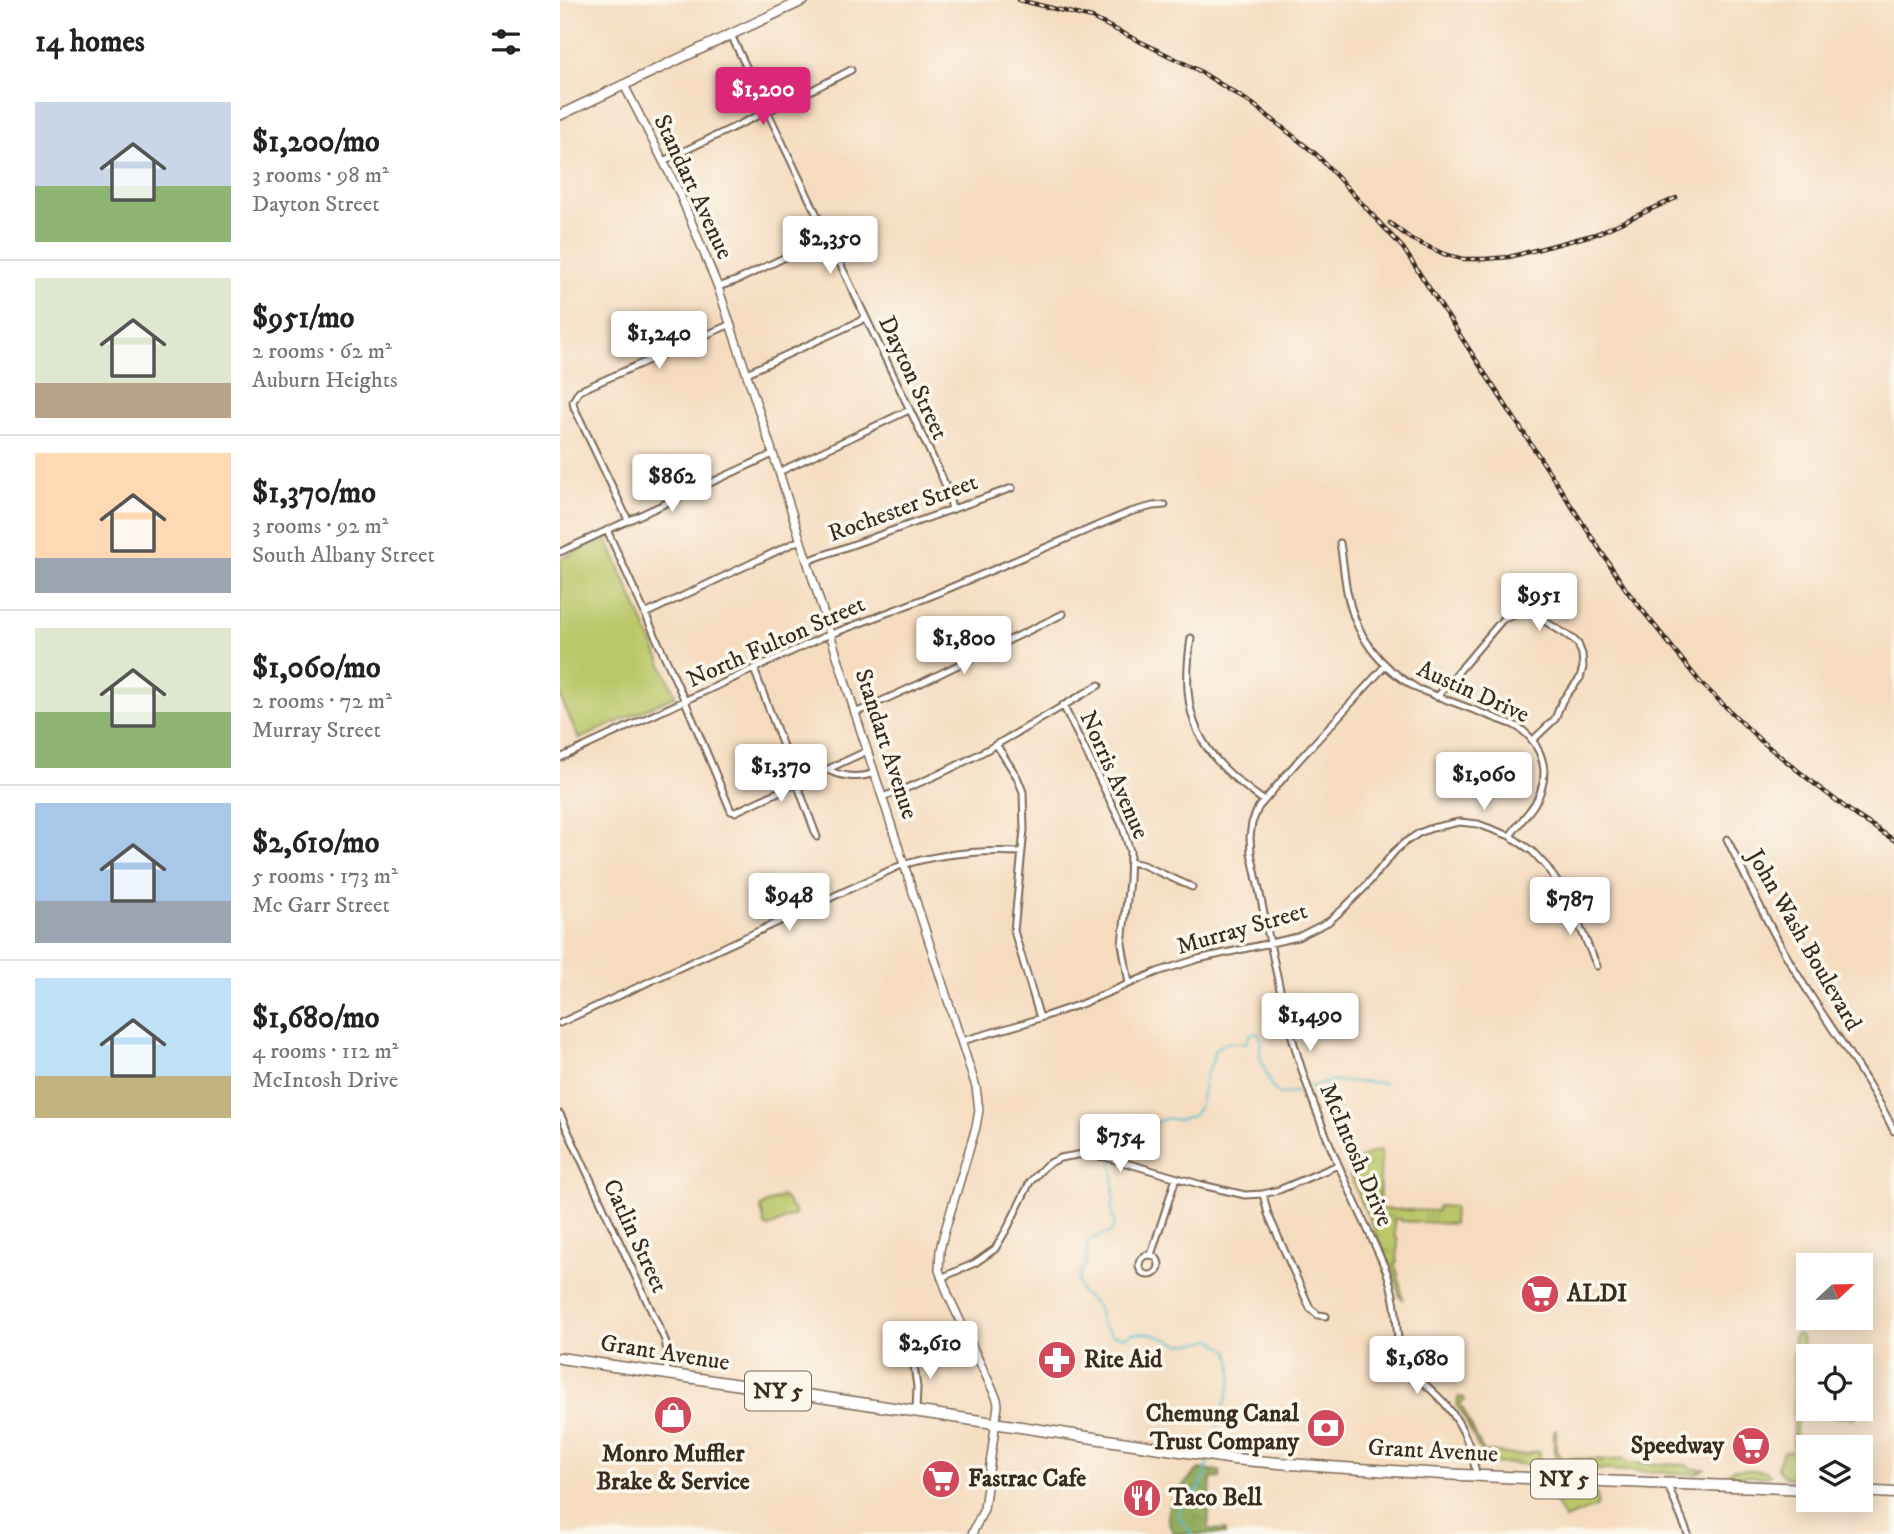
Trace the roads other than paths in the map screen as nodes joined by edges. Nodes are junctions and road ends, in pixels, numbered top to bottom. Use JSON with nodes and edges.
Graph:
{"nodes":[{"id":1,"x":804,"y":0,"type":"edge"},
{"id":2,"x":731,"y":35,"type":"junction"},
{"id":3,"x":851,"y":70,"type":"dead end"},
{"id":4,"x":624,"y":85,"type":"junction"},
{"id":5,"x":767,"y":110,"type":"junction"},
{"id":6,"x":560,"y":115,"type":"edge"},
{"id":7,"x":663,"y":161,"type":"junction"},
{"id":8,"x":827,"y":237,"type":"junction"},
{"id":9,"x":718,"y":287,"type":"junction"},
{"id":10,"x":865,"y":316,"type":"junction"},
{"id":11,"x":731,"y":324,"type":"junction"},
{"id":12,"x":747,"y":373,"type":"junction"},
{"id":13,"x":909,"y":410,"type":"junction"},
{"id":14,"x":773,"y":454,"type":"junction"},
{"id":15,"x":779,"y":472,"type":"junction"},
{"id":16,"x":1012,"y":488,"type":"dead end"},
{"id":17,"x":1166,"y":505,"type":"dead end"},
{"id":18,"x":952,"y":510,"type":"junction"},
{"id":19,"x":628,"y":520,"type":"junction"},
{"id":20,"x":607,"y":530,"type":"junction"},
{"id":21,"x":800,"y":540,"type":"junction"},
{"id":22,"x":1340,"y":543,"type":"dead end"},
{"id":23,"x":560,"y":552,"type":"edge"},
{"id":24,"x":807,"y":561,"type":"junction"},
{"id":25,"x":645,"y":614,"type":"junction"},
{"id":26,"x":1063,"y":614,"type":"dead end"},
{"id":27,"x":831,"y":634,"type":"junction"},
{"id":28,"x":1191,"y":638,"type":"dead end"},
{"id":29,"x":1385,"y":666,"type":"junction"},
{"id":30,"x":754,"y":669,"type":"junction"},
{"id":31,"x":1099,"y":685,"type":"dead end"},
{"id":32,"x":1437,"y":696,"type":"junction"},
{"id":33,"x":685,"y":701,"type":"junction"},
{"id":34,"x":1063,"y":705,"type":"junction"},
{"id":35,"x":855,"y":713,"type":"junction"},
{"id":36,"x":1533,"y":740,"type":"junction"},
{"id":37,"x":996,"y":744,"type":"junction"},
{"id":38,"x":867,"y":751,"type":"junction"},
{"id":39,"x":560,"y":758,"type":"edge"},
{"id":40,"x":826,"y":769,"type":"junction"},
{"id":41,"x":874,"y":772,"type":"junction"},
{"id":42,"x":796,"y":783,"type":"junction"},
{"id":43,"x":882,"y":797,"type":"junction"},
{"id":44,"x":1263,"y":800,"type":"junction"},
{"id":45,"x":1510,"y":836,"type":"junction"},
{"id":46,"x":817,"y":837,"type":"dead end"},
{"id":47,"x":1727,"y":839,"type":"dead end"},
{"id":48,"x":1022,"y":852,"type":"junction"},
{"id":49,"x":1131,"y":862,"type":"junction"},
{"id":50,"x":905,"y":864,"type":"junction"},
{"id":51,"x":1192,"y":887,"type":"dead end"},
{"id":52,"x":1269,"y":944,"type":"junction"},
{"id":53,"x":1597,"y":966,"type":"dead end"},
{"id":54,"x":1129,"y":984,"type":"junction"},
{"id":55,"x":1040,"y":1018,"type":"junction"},
{"id":56,"x":560,"y":1023,"type":"edge"},
{"id":57,"x":962,"y":1041,"type":"junction"},
{"id":58,"x":560,"y":1114,"type":"edge"},
{"id":59,"x":1894,"y":1131,"type":"edge"},
{"id":60,"x":1338,"y":1165,"type":"junction"},
{"id":61,"x":1176,"y":1178,"type":"junction"},
{"id":62,"x":1263,"y":1194,"type":"junction"},
{"id":63,"x":1151,"y":1255,"type":"dead end"},
{"id":64,"x":941,"y":1278,"type":"junction"},
{"id":65,"x":1326,"y":1316,"type":"dead end"},
{"id":66,"x":912,"y":1353,"type":"dead end"},
{"id":67,"x":560,"y":1358,"type":"edge"},
{"id":68,"x":666,"y":1374,"type":"junction"},
{"id":69,"x":916,"y":1412,"type":"junction"},
{"id":70,"x":996,"y":1424,"type":"junction"},
{"id":71,"x":1476,"y":1475,"type":"junction"},
{"id":72,"x":1667,"y":1483,"type":"junction"},
{"id":73,"x":1796,"y":1488,"type":"edge"},
{"id":74,"x":1873,"y":1492,"type":"edge"},
{"id":75,"x":1894,"y":1493,"type":"edge"},
{"id":76,"x":972,"y":1534,"type":"edge"},
{"id":77,"x":1688,"y":1534,"type":"edge"}],
"edges":[{"from":1,"to":2,"type":"main road"},
{"from":2,"to":4,"type":"main road"},
{"from":2,"to":5,"type":"street","name":"Dayton Street"},
{"from":3,"to":5,"type":"street"},
{"from":4,"to":6,"type":"main road"},
{"from":4,"to":7,"type":"street","name":"Standart Avenue"},
{"from":5,"to":7,"type":"street"},
{"from":5,"to":8,"type":"street","name":"Dayton Street"},
{"from":7,"to":9,"type":"street","name":"Standart Avenue"},
{"from":8,"to":9,"type":"street"},
{"from":8,"to":10,"type":"street","name":"Dayton Street"},
{"from":9,"to":11,"type":"street","name":"Standart Avenue"},
{"from":10,"to":12,"type":"street"},
{"from":10,"to":13,"type":"street","name":"Dayton Street"},
{"from":11,"to":12,"type":"street","name":"Standart Avenue"},
{"from":11,"to":19,"type":"street"},
{"from":12,"to":14,"type":"street","name":"Standart Avenue"},
{"from":13,"to":15,"type":"street"},
{"from":13,"to":18,"type":"street","name":"Dayton Street"},
{"from":14,"to":15,"type":"street","name":"Standart Avenue"},
{"from":14,"to":19,"type":"street"},
{"from":15,"to":21,"type":"street","name":"Standart Avenue"},
{"from":16,"to":18,"type":"street","name":"Rochester Street"},
{"from":17,"to":27,"type":"street","name":"North Fulton Street"},
{"from":18,"to":24,"type":"street","name":"Rochester Street"},
{"from":19,"to":20,"type":"street"},
{"from":20,"to":23,"type":"street"},
{"from":20,"to":25,"type":"street"},
{"from":21,"to":24,"type":"street","name":"Standart Avenue"},
{"from":21,"to":25,"type":"street"},
{"from":22,"to":29,"type":"street","name":"Austin Drive"},
{"from":24,"to":27,"type":"street","name":"Standart Avenue"},
{"from":25,"to":33,"type":"street"},
{"from":26,"to":35,"type":"street"},
{"from":27,"to":30,"type":"street","name":"North Fulton Street"},
{"from":27,"to":35,"type":"street","name":"Standart Avenue"},
{"from":28,"to":44,"type":"street"},
{"from":29,"to":32,"type":"street","name":"Austin Drive"},
{"from":29,"to":44,"type":"street","name":"McIntosh Drive"},
{"from":30,"to":33,"type":"street","name":"North Fulton Street"},
{"from":30,"to":42,"type":"street"},
{"from":31,"to":34,"type":"street"},
{"from":32,"to":36,"type":"street","name":"Austin Drive"},
{"from":32,"to":36,"type":"street"},
{"from":33,"to":39,"type":"street","name":"North Fulton Street"},
{"from":33,"to":42,"type":"street"},
{"from":34,"to":37,"type":"street"},
{"from":34,"to":49,"type":"street","name":"Norris Avenue"},
{"from":35,"to":38,"type":"street","name":"Standart Avenue"},
{"from":36,"to":45,"type":"street","name":"Austin Drive"},
{"from":37,"to":43,"type":"street"},
{"from":37,"to":48,"type":"street"},
{"from":38,"to":40,"type":"street"},
{"from":38,"to":41,"type":"street","name":"Standart Avenue"},
{"from":40,"to":41,"type":"street"},
{"from":40,"to":42,"type":"street"},
{"from":41,"to":43,"type":"street","name":"Standart Avenue"},
{"from":42,"to":46,"type":"street"},
{"from":43,"to":50,"type":"street","name":"Standart Avenue"},
{"from":44,"to":52,"type":"street","name":"McIntosh Drive"},
{"from":45,"to":52,"type":"street","name":"Murray Street"},
{"from":45,"to":53,"type":"street","name":"Murray Street"},
{"from":47,"to":59,"type":"street","name":"John Wash Boulevard"},
{"from":48,"to":50,"type":"street"},
{"from":48,"to":55,"type":"street"},
{"from":49,"to":51,"type":"street"},
{"from":49,"to":54,"type":"street","name":"Norris Avenue"},
{"from":50,"to":56,"type":"street"},
{"from":50,"to":57,"type":"street","name":"Standart Avenue"},
{"from":52,"to":54,"type":"street","name":"Murray Street"},
{"from":52,"to":60,"type":"street","name":"McIntosh Drive"},
{"from":54,"to":55,"type":"street","name":"Murray Street"},
{"from":55,"to":57,"type":"street","name":"Murray Street"},
{"from":57,"to":64,"type":"street","name":"Standart Avenue"},
{"from":58,"to":68,"type":"street","name":"Catlin Street"},
{"from":60,"to":62,"type":"street"},
{"from":60,"to":71,"type":"street","name":"McIntosh Drive"},
{"from":61,"to":62,"type":"street"},
{"from":61,"to":63,"type":"street"},
{"from":61,"to":64,"type":"street"},
{"from":62,"to":65,"type":"street"},
{"from":64,"to":70,"type":"street","name":"Standart Avenue"},
{"from":66,"to":69,"type":"street"},
{"from":67,"to":68,"type":"highway","name":"Grant Avenue","number":"NY 5"},
{"from":68,"to":69,"type":"highway","name":"Grant Avenue","number":"NY 5"},
{"from":69,"to":70,"type":"highway","name":"Grant Avenue","number":"NY 5"},
{"from":70,"to":71,"type":"highway","name":"Grant Avenue","number":"NY 5"},
{"from":70,"to":76,"type":"street","name":"Standart Avenue"},
{"from":71,"to":72,"type":"highway","name":"Grant Avenue","number":"NY 5"},
{"from":72,"to":73,"type":"highway","name":"Grant Avenue","number":"NY 5"},
{"from":72,"to":77,"type":"street"},
{"from":74,"to":75,"type":"highway"}]}
